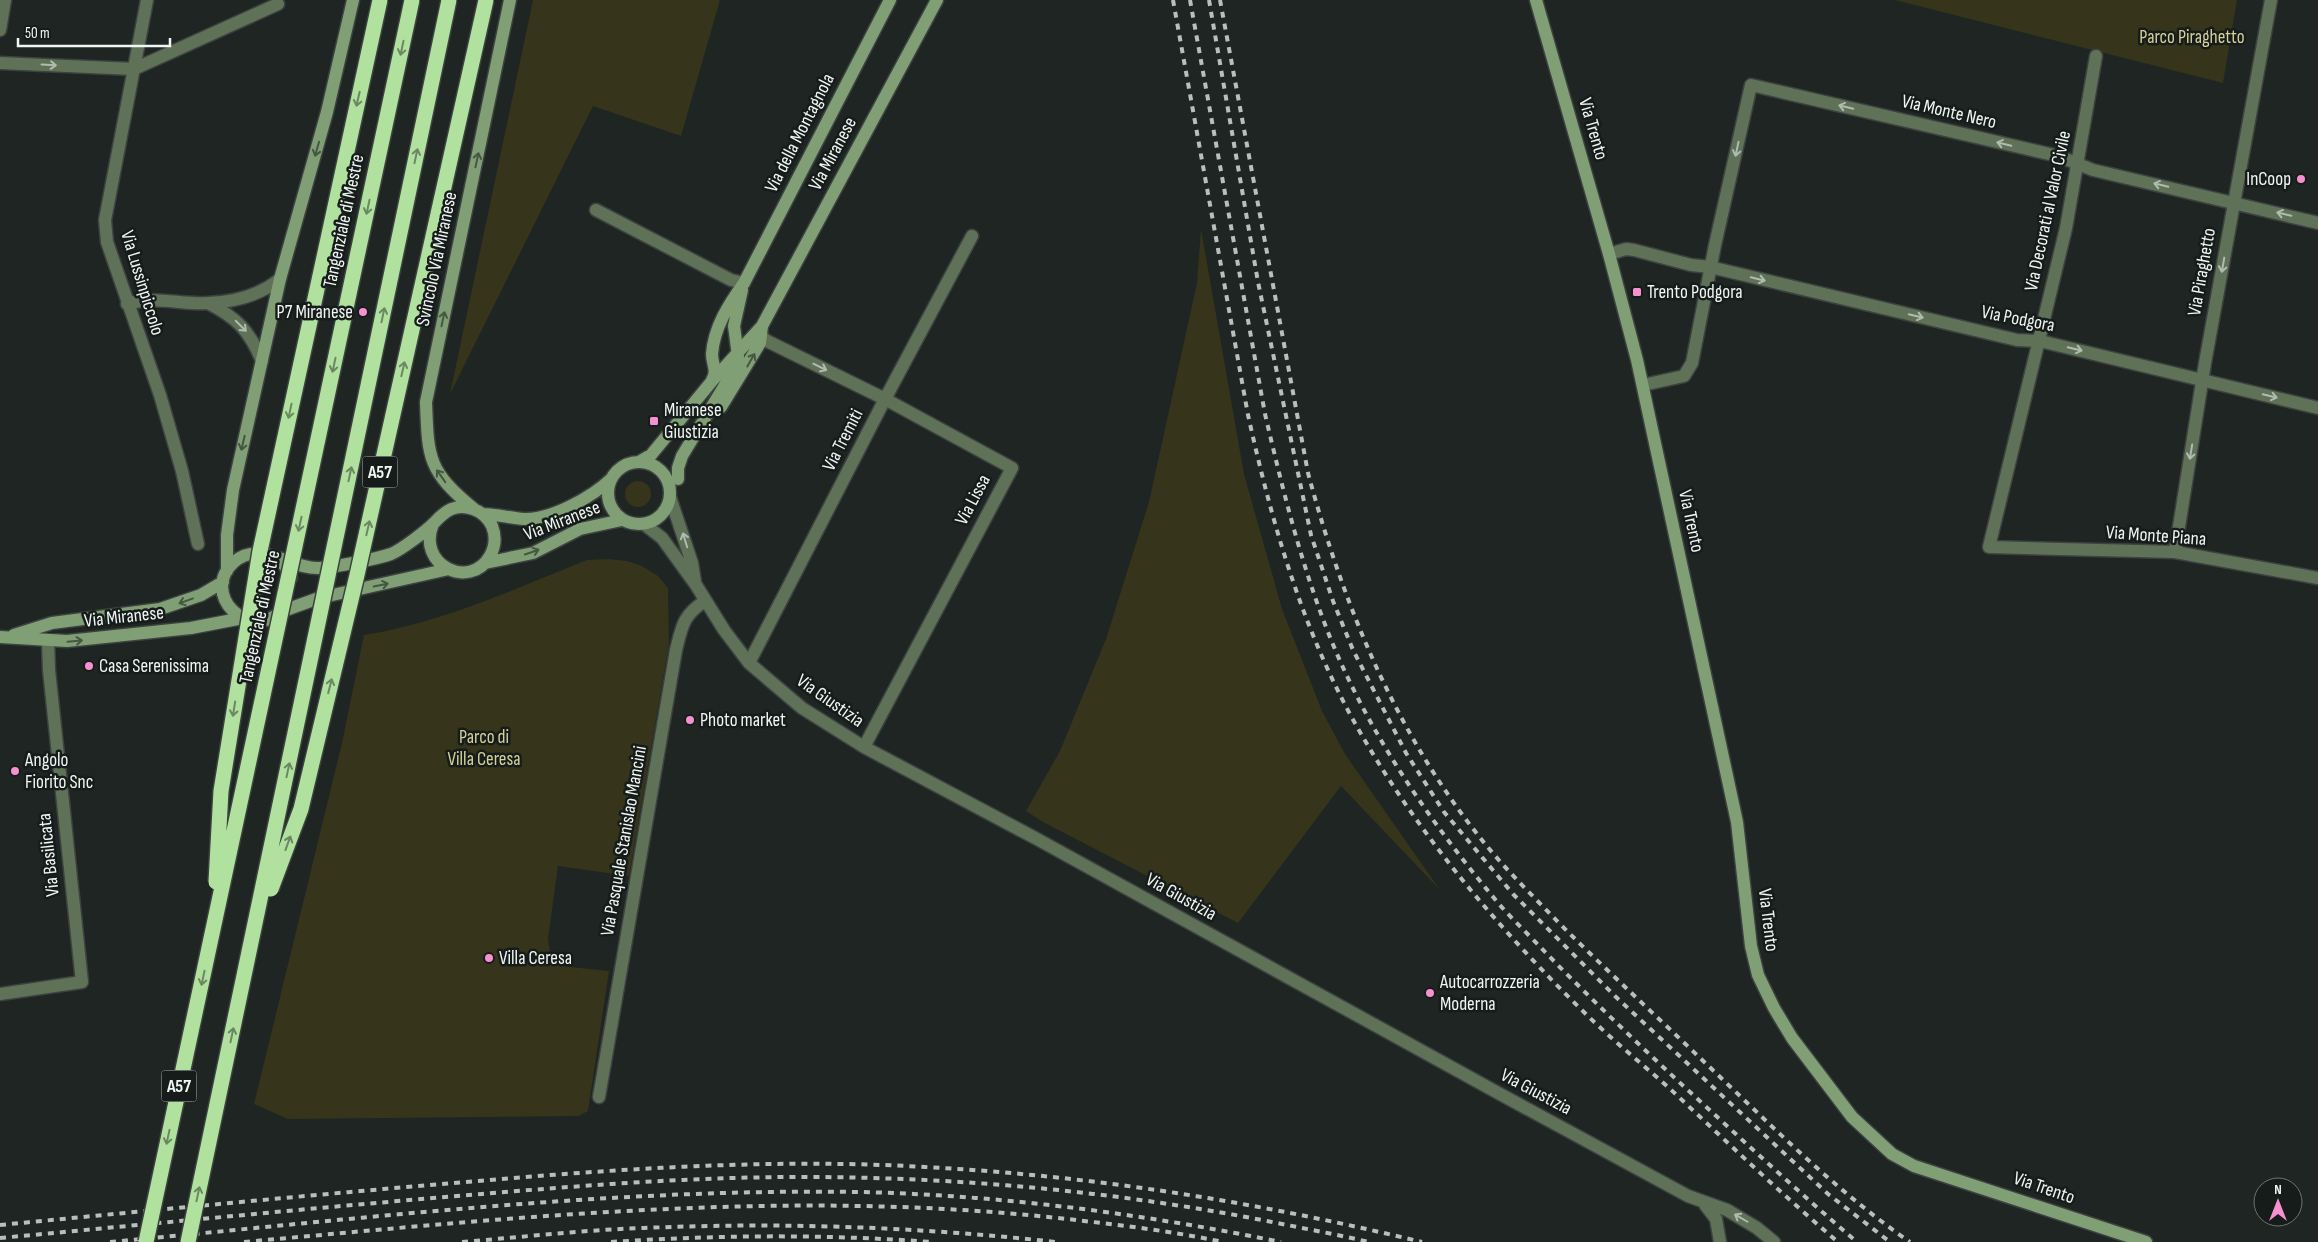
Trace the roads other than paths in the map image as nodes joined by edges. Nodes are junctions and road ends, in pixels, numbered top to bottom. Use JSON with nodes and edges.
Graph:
{"nodes":[{"id":1,"x":6,"y":0,"type":"edge"},
{"id":2,"x":147,"y":0,"type":"edge"},
{"id":3,"x":353,"y":0,"type":"edge"},
{"id":4,"x":380,"y":0,"type":"edge"},
{"id":5,"x":412,"y":0,"type":"edge"},
{"id":6,"x":449,"y":0,"type":"edge"},
{"id":7,"x":486,"y":0,"type":"edge"},
{"id":8,"x":510,"y":0,"type":"edge"},
{"id":9,"x":890,"y":0,"type":"edge"},
{"id":10,"x":937,"y":0,"type":"edge"},
{"id":11,"x":1536,"y":0,"type":"edge"},
{"id":12,"x":2271,"y":0,"type":"edge"},
{"id":13,"x":278,"y":4,"type":"dead end"},
{"id":14,"x":0,"y":30,"type":"edge"},
{"id":15,"x":2096,"y":56,"type":"dead end"},
{"id":16,"x":0,"y":63,"type":"edge"},
{"id":17,"x":134,"y":69,"type":"junction"},
{"id":18,"x":2078,"y":164,"type":"junction"},
{"id":19,"x":2234,"y":203,"type":"junction"},
{"id":20,"x":596,"y":210,"type":"dead end"},
{"id":21,"x":2318,"y":223,"type":"edge"},
{"id":22,"x":972,"y":236,"type":"dead end"},
{"id":23,"x":1609,"y":254,"type":"junction"},
{"id":24,"x":1710,"y":267,"type":"junction"},
{"id":25,"x":280,"y":279,"type":"junction"},
{"id":26,"x":744,"y":283,"type":"junction"},
{"id":27,"x":127,"y":304,"type":"junction"},
{"id":28,"x":208,"y":304,"type":"junction"},
{"id":29,"x":734,"y":324,"type":"junction"},
{"id":30,"x":759,"y":333,"type":"junction"},
{"id":31,"x":2040,"y":341,"type":"junction"},
{"id":32,"x":738,"y":353,"type":"junction"},
{"id":33,"x":262,"y":361,"type":"junction"},
{"id":34,"x":2203,"y":379,"type":"junction"},
{"id":35,"x":712,"y":381,"type":"junction"},
{"id":36,"x":1643,"y":385,"type":"junction"},
{"id":37,"x":885,"y":398,"type":"junction"},
{"id":38,"x":2318,"y":408,"type":"edge"},
{"id":39,"x":638,"y":462,"type":"junction"},
{"id":40,"x":611,"y":479,"type":"junction"},
{"id":41,"x":678,"y":479,"type":"junction"},
{"id":42,"x":670,"y":494,"type":"junction"},
{"id":43,"x":479,"y":512,"type":"junction"},
{"id":44,"x":622,"y":520,"type":"junction"},
{"id":45,"x":433,"y":524,"type":"junction"},
{"id":46,"x":644,"y":524,"type":"junction"},
{"id":47,"x":198,"y":544,"type":"dead end"},
{"id":48,"x":1989,"y":547,"type":"joint"},
{"id":49,"x":2175,"y":552,"type":"junction"},
{"id":50,"x":278,"y":559,"type":"junction"},
{"id":51,"x":485,"y":563,"type":"junction"},
{"id":52,"x":449,"y":569,"type":"junction"},
{"id":53,"x":225,"y":576,"type":"junction"},
{"id":54,"x":2318,"y":578,"type":"edge"},
{"id":55,"x":696,"y":585,"type":"junction"},
{"id":56,"x":705,"y":601,"type":"junction"},
{"id":57,"x":283,"y":611,"type":"junction"},
{"id":58,"x":243,"y":618,"type":"junction"},
{"id":59,"x":4,"y":637,"type":"edge"},
{"id":60,"x":48,"y":641,"type":"junction"},
{"id":61,"x":749,"y":663,"type":"junction"},
{"id":62,"x":864,"y":747,"type":"junction"},
{"id":63,"x":213,"y":931,"type":"junction"},
{"id":64,"x":253,"y":938,"type":"junction"},
{"id":65,"x":0,"y":994,"type":"edge"},
{"id":66,"x":599,"y":1097,"type":"dead end"},
{"id":67,"x":1703,"y":1202,"type":"junction"},
{"id":68,"x":146,"y":1242,"type":"edge"},
{"id":69,"x":188,"y":1242,"type":"edge"},
{"id":70,"x":1720,"y":1242,"type":"edge"},
{"id":71,"x":1774,"y":1242,"type":"edge"},
{"id":72,"x":2146,"y":1242,"type":"edge"}],
"edges":[{"from":1,"to":14,"type":"street"},
{"from":2,"to":17,"type":"street","name":"Via Lussinpiccolo"},
{"from":3,"to":25,"type":"street","one_way":true},
{"from":4,"to":63,"type":"highway","number":"A57","one_way":true,"bridge":true},
{"from":5,"to":63,"type":"highway","name":"Tangenziale di Mestre","number":"A57","one_way":true,"bridge":true},
{"from":64,"to":6,"type":"highway","number":"A57","one_way":true,"bridge":true},
{"from":64,"to":7,"type":"highway","number":"A57","one_way":true,"bridge":true},
{"from":43,"to":8,"type":"street","name":"Svincolo Via Miranese","one_way":true},
{"from":9,"to":26,"type":"street","name":"Via della Montagnola"},
{"from":10,"to":30,"type":"street","name":"Via Miranese"},
{"from":11,"to":23,"type":"street","name":"Via Trento"},
{"from":12,"to":19,"type":"street","name":"Via Piraghetto"},
{"from":13,"to":17,"type":"street"},
{"from":15,"to":18,"type":"street","name":"Via Decorati al Valor Civile"},
{"from":16,"to":17,"type":"street","one_way":true},
{"from":17,"to":27,"type":"street","name":"Via Lussinpiccolo"},
{"from":19,"to":18,"type":"street","name":"Via Monte Nero","one_way":true},
{"from":18,"to":24,"type":"street","name":"Via Monte Nero","one_way":true},
{"from":18,"to":31,"type":"street","name":"Via Decorati al Valor Civile"},
{"from":21,"to":19,"type":"street","name":"Via Monte Nero","one_way":true},
{"from":19,"to":34,"type":"street","name":"Via Piraghetto","one_way":true},
{"from":20,"to":26,"type":"street"},
{"from":22,"to":37,"type":"street","name":"Via Tremiti"},
{"from":23,"to":24,"type":"street","name":"Via Podgora"},
{"from":23,"to":36,"type":"street","name":"Via Trento"},
{"from":24,"to":31,"type":"street","name":"Via Podgora","one_way":true},
{"from":24,"to":36,"type":"street"},
{"from":25,"to":28,"type":"street"},
{"from":25,"to":33,"type":"street"},
{"from":26,"to":29,"type":"street"},
{"from":26,"to":35,"type":"street"},
{"from":27,"to":28,"type":"street"},
{"from":27,"to":47,"type":"street","name":"Via Lussinpiccolo"},
{"from":28,"to":33,"type":"street","one_way":true},
{"from":29,"to":30,"type":"street"},
{"from":29,"to":32,"type":"street"},
{"from":30,"to":32,"type":"street","name":"Via Miranese"},
{"from":30,"to":37,"type":"street","name":"Via Lissa","one_way":true},
{"from":41,"to":30,"type":"street","name":"Via Miranese","one_way":true},
{"from":31,"to":34,"type":"street","name":"Via Podgora","one_way":true},
{"from":31,"to":48,"type":"street","name":"Via Decorati al Valor Civile"},
{"from":32,"to":35,"type":"street","name":"Via Miranese"},
{"from":32,"to":41,"type":"street"},
{"from":33,"to":53,"type":"street","one_way":true},
{"from":34,"to":38,"type":"street","name":"Via Podgora","one_way":true},
{"from":34,"to":49,"type":"street","name":"Via Piraghetto","one_way":true},
{"from":35,"to":39,"type":"street","name":"Via Miranese"},
{"from":36,"to":72,"type":"street","name":"Via Trento"},
{"from":37,"to":61,"type":"street","name":"Via Tremiti"},
{"from":37,"to":62,"type":"street","name":"Via Lissa"},
{"from":39,"to":40,"type":"street"},
{"from":39,"to":42,"type":"street"},
{"from":40,"to":43,"type":"street","name":"Via Miranese"},
{"from":40,"to":44,"type":"street"},
{"from":41,"to":42,"type":"street","name":"Via Miranese"},
{"from":42,"to":46,"type":"street"},
{"from":55,"to":42,"type":"street","name":"Via Giustizia","one_way":true},
{"from":43,"to":45,"type":"street","name":"Via Miranese"},
{"from":43,"to":51,"type":"street","name":"Via Miranese"},
{"from":44,"to":46,"type":"street"},
{"from":51,"to":44,"type":"street","name":"Via Miranese","one_way":true},
{"from":45,"to":50,"type":"street","name":"Via Miranese"},
{"from":45,"to":52,"type":"street"},
{"from":46,"to":55,"type":"street","name":"Via Giustizia"},
{"from":48,"to":49,"type":"street","name":"Via Monte Piana"},
{"from":49,"to":54,"type":"street","name":"Via Monte Piana"},
{"from":50,"to":53,"type":"street","name":"Via Miranese"},
{"from":50,"to":57,"type":"street"},
{"from":51,"to":52,"type":"street","name":"Via Miranese"},
{"from":57,"to":52,"type":"street","name":"Via Miranese","one_way":true},
{"from":53,"to":58,"type":"street"},
{"from":53,"to":59,"type":"street","name":"Via Miranese","one_way":true},
{"from":55,"to":56,"type":"street","name":"Via Giustizia"},
{"from":56,"to":61,"type":"street","name":"Via Giustizia"},
{"from":56,"to":66,"type":"street","name":"Via Pasquale Stanislao Mancini"},
{"from":57,"to":58,"type":"street","name":"Via Miranese"},
{"from":60,"to":58,"type":"street","name":"Via Miranese","one_way":true},
{"from":59,"to":60,"type":"street","name":"Via Miranese"},
{"from":60,"to":65,"type":"street","name":"Via Basilicata"},
{"from":61,"to":62,"type":"street","name":"Via Giustizia"},
{"from":62,"to":67,"type":"street","name":"Via Giustizia"},
{"from":63,"to":68,"type":"highway","name":"Tangenziale di Mestre","number":"A57","one_way":true,"bridge":true},
{"from":69,"to":64,"type":"highway","number":"A57","one_way":true,"bridge":true},
{"from":67,"to":70,"type":"street"},
{"from":71,"to":67,"type":"street","name":"Via Giustizia","one_way":true}]}
